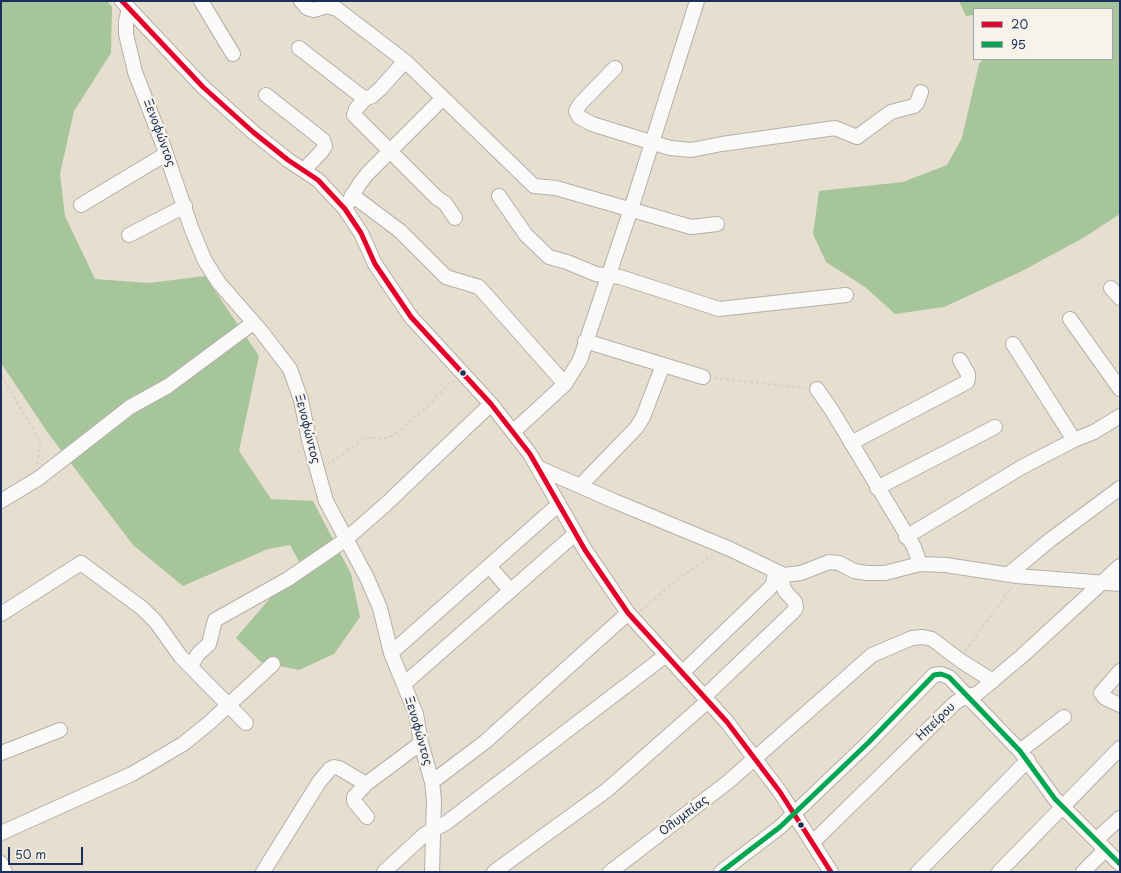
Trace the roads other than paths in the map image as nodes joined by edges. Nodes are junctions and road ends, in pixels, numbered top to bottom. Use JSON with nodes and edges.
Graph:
{"nodes":[{"id":1,"x":201,"y":1,"type":"edge"},
{"id":2,"x":302,"y":1,"type":"edge"},
{"id":3,"x":697,"y":1,"type":"edge"},
{"id":4,"x":125,"y":5,"type":"edge"},
{"id":5,"x":299,"y":48,"type":"dead end"},
{"id":6,"x":233,"y":54,"type":"dead end"},
{"id":7,"x":405,"y":61,"type":"junction"},
{"id":8,"x":615,"y":68,"type":"dead end"},
{"id":9,"x":921,"y":92,"type":"dead end"},
{"id":10,"x":266,"y":95,"type":"dead end"},
{"id":11,"x":443,"y":98,"type":"junction"},
{"id":12,"x":365,"y":99,"type":"junction"},
{"id":13,"x":651,"y":143,"type":"junction"},
{"id":14,"x":390,"y":150,"type":"junction"},
{"id":15,"x":166,"y":154,"type":"junction"},
{"id":16,"x":304,"y":170,"type":"junction"},
{"id":17,"x":352,"y":195,"type":"junction"},
{"id":18,"x":499,"y":196,"type":"dead end"},
{"id":19,"x":82,"y":205,"type":"dead end"},
{"id":20,"x":185,"y":206,"type":"junction"},
{"id":21,"x":345,"y":209,"type":"junction"},
{"id":22,"x":631,"y":209,"type":"junction"},
{"id":23,"x":455,"y":218,"type":"dead end"},
{"id":24,"x":717,"y":224,"type":"dead end"},
{"id":25,"x":129,"y":235,"type":"dead end"},
{"id":26,"x":608,"y":276,"type":"junction"},
{"id":27,"x":846,"y":295,"type":"dead end"},
{"id":28,"x":1070,"y":319,"type":"dead end"},
{"id":29,"x":253,"y":323,"type":"junction"},
{"id":30,"x":586,"y":341,"type":"junction"},
{"id":31,"x":1013,"y":344,"type":"dead end"},
{"id":32,"x":960,"y":360,"type":"dead end"},
{"id":33,"x":663,"y":365,"type":"junction"},
{"id":34,"x":703,"y":377,"type":"road end"},
{"id":35,"x":565,"y":384,"type":"junction"},
{"id":36,"x":817,"y":389,"type":"road end"},
{"id":37,"x":1120,"y":389,"type":"edge"},
{"id":38,"x":491,"y":404,"type":"junction"},
{"id":39,"x":1120,"y":416,"type":"edge"},
{"id":40,"x":995,"y":427,"type":"dead end"},
{"id":41,"x":514,"y":431,"type":"junction"},
{"id":42,"x":1074,"y":440,"type":"junction"},
{"id":43,"x":851,"y":443,"type":"junction"},
{"id":44,"x":539,"y":468,"type":"junction"},
{"id":45,"x":580,"y":486,"type":"junction"},
{"id":46,"x":877,"y":488,"type":"junction"},
{"id":47,"x":1120,"y":488,"type":"edge"},
{"id":48,"x":1,"y":501,"type":"edge"},
{"id":49,"x":559,"y":504,"type":"junction"},
{"id":50,"x":575,"y":534,"type":"junction"},
{"id":51,"x":906,"y":537,"type":"junction"},
{"id":52,"x":345,"y":540,"type":"junction"},
{"id":53,"x":920,"y":564,"type":"junction"},
{"id":54,"x":489,"y":566,"type":"junction"},
{"id":55,"x":1120,"y":566,"type":"edge"},
{"id":56,"x":780,"y":574,"type":"junction"},
{"id":57,"x":1013,"y":575,"type":"junction"},
{"id":58,"x":1101,"y":582,"type":"junction"},
{"id":59,"x":1120,"y":584,"type":"edge"},
{"id":60,"x":510,"y":590,"type":"junction"},
{"id":61,"x":1,"y":614,"type":"edge"},
{"id":62,"x":630,"y":616,"type":"junction"},
{"id":63,"x":391,"y":653,"type":"junction"},
{"id":64,"x":665,"y":656,"type":"junction"},
{"id":65,"x":273,"y":664,"type":"dead end"},
{"id":66,"x":191,"y":666,"type":"junction"},
{"id":67,"x":1120,"y":671,"type":"edge"},
{"id":68,"x":682,"y":673,"type":"junction"},
{"id":69,"x":993,"y":681,"type":"junction"},
{"id":70,"x":404,"y":684,"type":"junction"},
{"id":71,"x":969,"y":698,"type":"junction"},
{"id":72,"x":706,"y":699,"type":"junction"},
{"id":73,"x":228,"y":704,"type":"junction"},
{"id":74,"x":1120,"y":705,"type":"edge"},
{"id":75,"x":1064,"y":717,"type":"dead end"},
{"id":76,"x":246,"y":723,"type":"dead end"},
{"id":77,"x":60,"y":730,"type":"dead end"},
{"id":78,"x":421,"y":743,"type":"junction"},
{"id":79,"x":1120,"y":748,"type":"edge"},
{"id":80,"x":1,"y":753,"type":"edge"},
{"id":81,"x":1024,"y":756,"type":"junction"},
{"id":82,"x":756,"y":759,"type":"junction"},
{"id":83,"x":432,"y":782,"type":"junction"},
{"id":84,"x":366,"y":784,"type":"junction"},
{"id":85,"x":1063,"y":806,"type":"junction"},
{"id":86,"x":794,"y":814,"type":"junction"},
{"id":87,"x":367,"y":817,"type":"dead end"},
{"id":88,"x":1120,"y":818,"type":"edge"},
{"id":89,"x":434,"y":829,"type":"junction"},
{"id":90,"x":1,"y":834,"type":"edge"},
{"id":91,"x":813,"y":842,"type":"junction"},
{"id":92,"x":1101,"y":845,"type":"junction"},
{"id":93,"x":1,"y":863,"type":"edge"},
{"id":94,"x":1120,"y":864,"type":"edge"},
{"id":95,"x":5,"y":872,"type":"edge"},
{"id":96,"x":263,"y":872,"type":"edge"},
{"id":97,"x":384,"y":872,"type":"edge"},
{"id":98,"x":432,"y":872,"type":"edge"},
{"id":99,"x":494,"y":872,"type":"edge"},
{"id":100,"x":610,"y":872,"type":"edge"},
{"id":101,"x":721,"y":872,"type":"edge"},
{"id":102,"x":831,"y":872,"type":"edge"},
{"id":103,"x":918,"y":872,"type":"edge"},
{"id":104,"x":999,"y":872,"type":"edge"},
{"id":105,"x":1083,"y":872,"type":"edge"}],
"edges":[{"from":1,"to":6,"type":"street"},
{"from":2,"to":7,"type":"street"},
{"from":3,"to":13,"type":"street"},
{"from":4,"to":15,"type":"street","name":"Ξενοφώντος"},
{"from":4,"to":16,"type":"street"},
{"from":5,"to":12,"type":"street"},
{"from":7,"to":11,"type":"street"},
{"from":7,"to":12,"type":"street"},
{"from":8,"to":13,"type":"street"},
{"from":9,"to":13,"type":"street"},
{"from":10,"to":16,"type":"street"},
{"from":11,"to":14,"type":"street"},
{"from":11,"to":22,"type":"street"},
{"from":12,"to":14,"type":"street"},
{"from":13,"to":22,"type":"street"},
{"from":14,"to":17,"type":"street"},
{"from":14,"to":23,"type":"street"},
{"from":15,"to":19,"type":"street"},
{"from":15,"to":20,"type":"street","name":"Ξενοφώντος"},
{"from":16,"to":21,"type":"street"},
{"from":17,"to":21,"type":"street"},
{"from":17,"to":35,"type":"street"},
{"from":18,"to":26,"type":"street"},
{"from":20,"to":25,"type":"street"},
{"from":20,"to":29,"type":"street","name":"Ξενοφώντος"},
{"from":21,"to":38,"type":"street"},
{"from":22,"to":24,"type":"street"},
{"from":22,"to":26,"type":"street"},
{"from":26,"to":27,"type":"street"},
{"from":26,"to":30,"type":"street"},
{"from":28,"to":37,"type":"street"},
{"from":29,"to":48,"type":"street"},
{"from":29,"to":52,"type":"street","name":"Ξενοφώντος"},
{"from":30,"to":33,"type":"street"},
{"from":30,"to":35,"type":"street"},
{"from":31,"to":42,"type":"street"},
{"from":32,"to":43,"type":"street"},
{"from":33,"to":34,"type":"street"},
{"from":33,"to":45,"type":"street"},
{"from":35,"to":41,"type":"street"},
{"from":36,"to":43,"type":"street"},
{"from":38,"to":41,"type":"street"},
{"from":38,"to":52,"type":"street"},
{"from":39,"to":42,"type":"street"},
{"from":40,"to":46,"type":"street"},
{"from":41,"to":44,"type":"street"},
{"from":42,"to":51,"type":"street"},
{"from":43,"to":46,"type":"street"},
{"from":44,"to":45,"type":"street"},
{"from":44,"to":49,"type":"street"},
{"from":45,"to":56,"type":"street"},
{"from":46,"to":51,"type":"street"},
{"from":47,"to":57,"type":"street"},
{"from":49,"to":50,"type":"street"},
{"from":49,"to":54,"type":"street"},
{"from":50,"to":60,"type":"street"},
{"from":50,"to":62,"type":"street"},
{"from":51,"to":53,"type":"street"},
{"from":52,"to":63,"type":"street","name":"Ξενοφώντος"},
{"from":52,"to":66,"type":"street"},
{"from":53,"to":56,"type":"street"},
{"from":53,"to":57,"type":"street"},
{"from":54,"to":60,"type":"street"},
{"from":54,"to":63,"type":"street"},
{"from":55,"to":58,"type":"street","name":"Ηπείρου"},
{"from":56,"to":68,"type":"street"},
{"from":56,"to":72,"type":"street"},
{"from":57,"to":58,"type":"street"},
{"from":58,"to":59,"type":"street"},
{"from":58,"to":69,"type":"street","name":"Ηπείρου"},
{"from":60,"to":70,"type":"street"},
{"from":61,"to":66,"type":"street"},
{"from":62,"to":64,"type":"street"},
{"from":62,"to":83,"type":"street"},
{"from":63,"to":70,"type":"street","name":"Ξενοφώντος"},
{"from":64,"to":68,"type":"street"},
{"from":64,"to":89,"type":"street"},
{"from":65,"to":73,"type":"street"},
{"from":66,"to":73,"type":"street"},
{"from":67,"to":74,"type":"street"},
{"from":68,"to":72,"type":"street"},
{"from":69,"to":71,"type":"street","name":"Ηπείρου"},
{"from":69,"to":82,"type":"street","name":"Ολυμπίας"},
{"from":70,"to":78,"type":"street","name":"Ξενοφώντος"},
{"from":71,"to":81,"type":"street"},
{"from":71,"to":86,"type":"street"},
{"from":71,"to":91,"type":"street","name":"Ηπείρου"},
{"from":72,"to":82,"type":"street"},
{"from":72,"to":99,"type":"street"},
{"from":73,"to":76,"type":"street"},
{"from":73,"to":90,"type":"street"},
{"from":75,"to":81,"type":"street"},
{"from":77,"to":80,"type":"street"},
{"from":78,"to":83,"type":"street","name":"Ξενοφώντος"},
{"from":78,"to":84,"type":"street"},
{"from":79,"to":85,"type":"street"},
{"from":81,"to":85,"type":"street"},
{"from":81,"to":103,"type":"street"},
{"from":82,"to":86,"type":"street"},
{"from":82,"to":100,"type":"street","name":"Ολυμπίας"},
{"from":83,"to":89,"type":"street","name":"Ξενοφώντος"},
{"from":84,"to":87,"type":"street"},
{"from":84,"to":96,"type":"street"},
{"from":85,"to":92,"type":"street"},
{"from":85,"to":104,"type":"street"},
{"from":86,"to":91,"type":"street"},
{"from":86,"to":101,"type":"street"},
{"from":88,"to":92,"type":"street"},
{"from":89,"to":97,"type":"street"},
{"from":89,"to":98,"type":"street","name":"Ξενοφώντος"},
{"from":91,"to":102,"type":"street"},
{"from":92,"to":94,"type":"street"},
{"from":92,"to":105,"type":"street"},
{"from":93,"to":95,"type":"street"}]}
